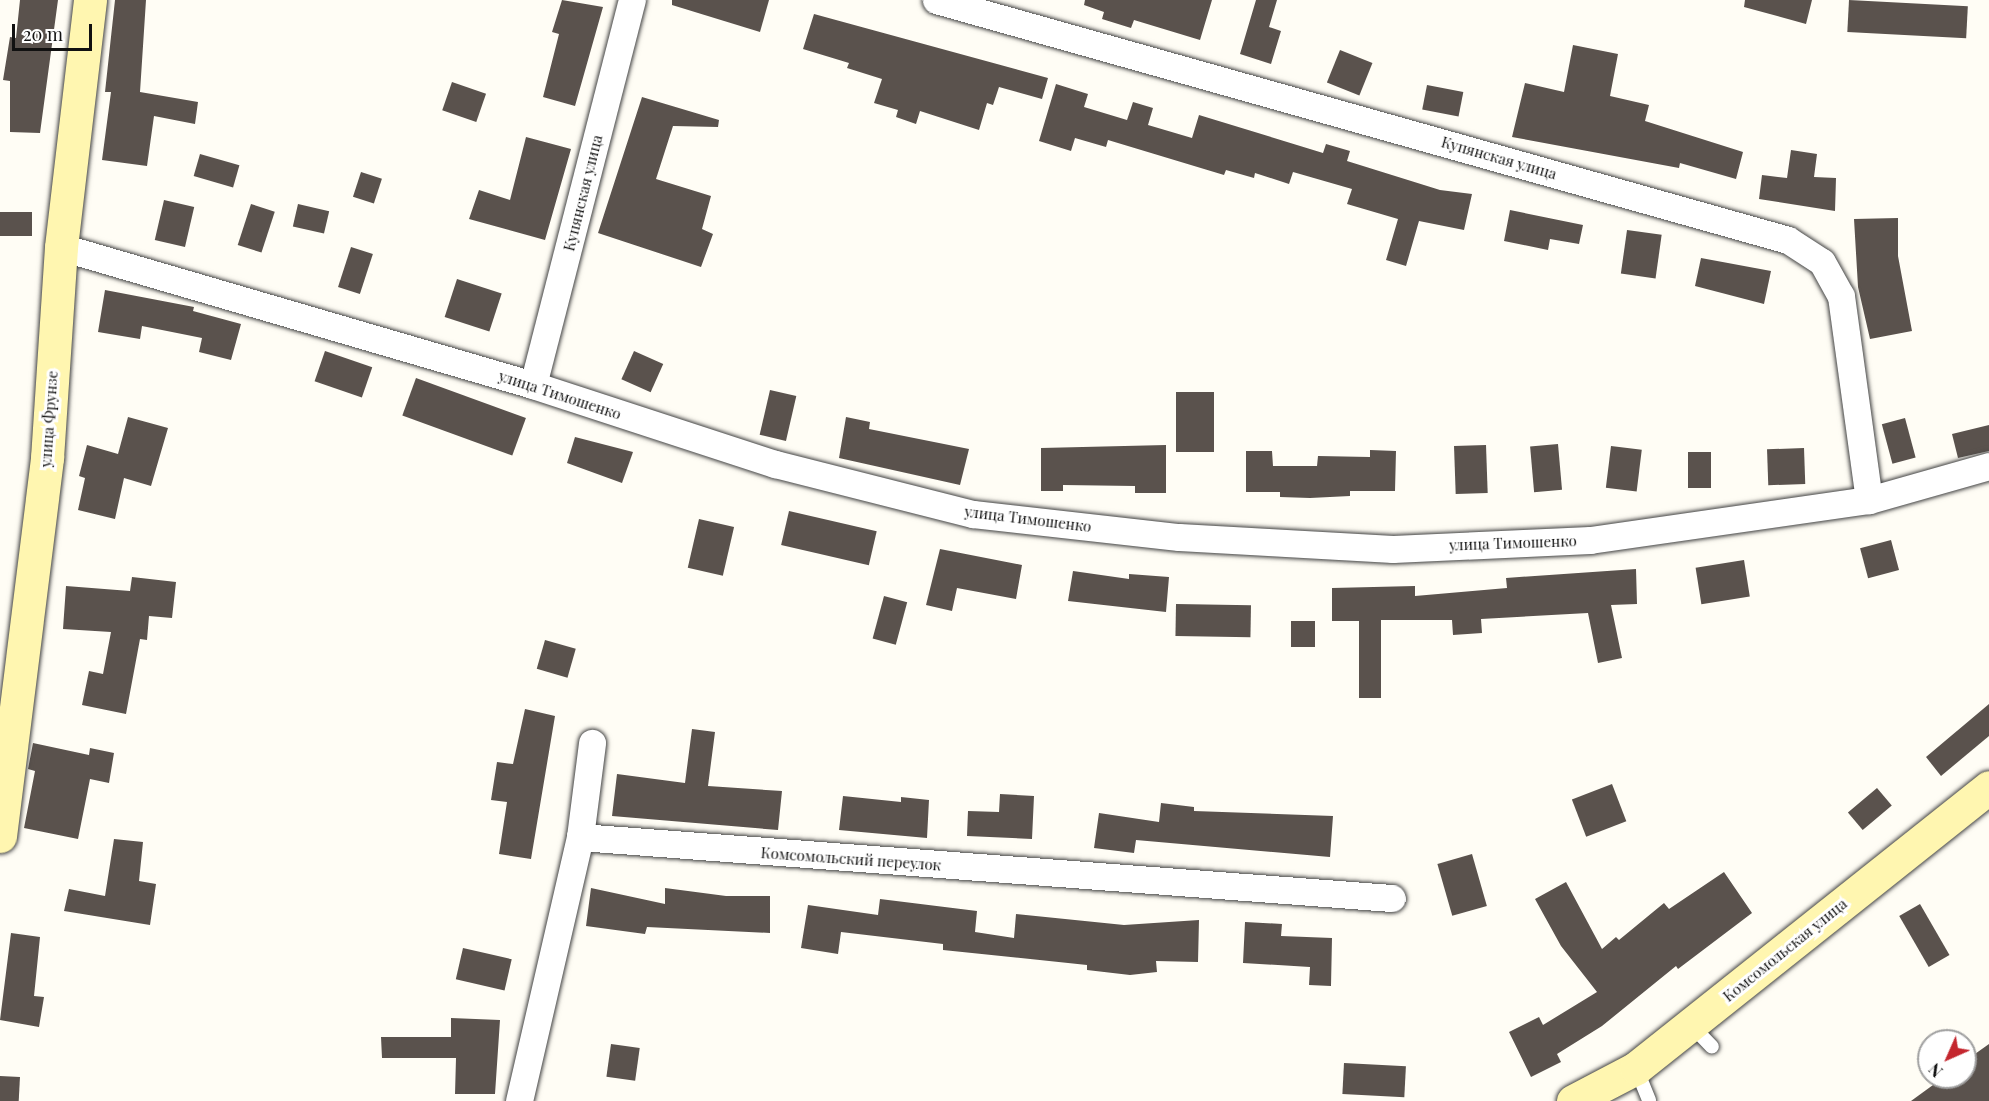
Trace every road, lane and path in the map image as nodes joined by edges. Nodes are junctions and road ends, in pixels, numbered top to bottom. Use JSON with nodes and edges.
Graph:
{"nodes":[{"id":1,"x":90,"y":0,"type":"edge"},
{"id":2,"x":632,"y":0,"type":"edge"},
{"id":3,"x":936,"y":0,"type":"edge"},
{"id":4,"x":61,"y":247,"type":"junction"},
{"id":5,"x":534,"y":385,"type":"junction"},
{"id":6,"x":1989,"y":466,"type":"edge"},
{"id":7,"x":1869,"y":500,"type":"junction"},
{"id":8,"x":592,"y":743,"type":"dead end"},
{"id":9,"x":1989,"y":787,"type":"edge"},
{"id":10,"x":0,"y":836,"type":"edge"},
{"id":11,"x":580,"y":837,"type":"junction"},
{"id":12,"x":1392,"y":898,"type":"dead end"},
{"id":13,"x":1636,"y":1068,"type":"junction"},
{"id":14,"x":519,"y":1101,"type":"edge"},
{"id":15,"x":1573,"y":1101,"type":"edge"},
{"id":16,"x":1649,"y":1101,"type":"edge"}],
"edges":[{"from":1,"to":4,"type":"street","name":"улица Фрунзе"},
{"from":2,"to":5,"type":"street","name":"Купянская улица"},
{"from":3,"to":7,"type":"street","name":"Купянская улица"},
{"from":4,"to":5,"type":"street","name":"улица Тимошенко"},
{"from":4,"to":10,"type":"street","name":"улица Фрунзе"},
{"from":5,"to":7,"type":"street","name":"улица Тимошенко"},
{"from":6,"to":7,"type":"street","name":"улица Тимошенко"},
{"from":8,"to":11,"type":"street"},
{"from":9,"to":13,"type":"street","name":"Комсомольская улица"},
{"from":11,"to":12,"type":"street","name":"Комсомольский переулок"},
{"from":11,"to":14,"type":"street"},
{"from":13,"to":15,"type":"street","name":"Комсомольская улица"},
{"from":13,"to":16,"type":"lane"}]}
